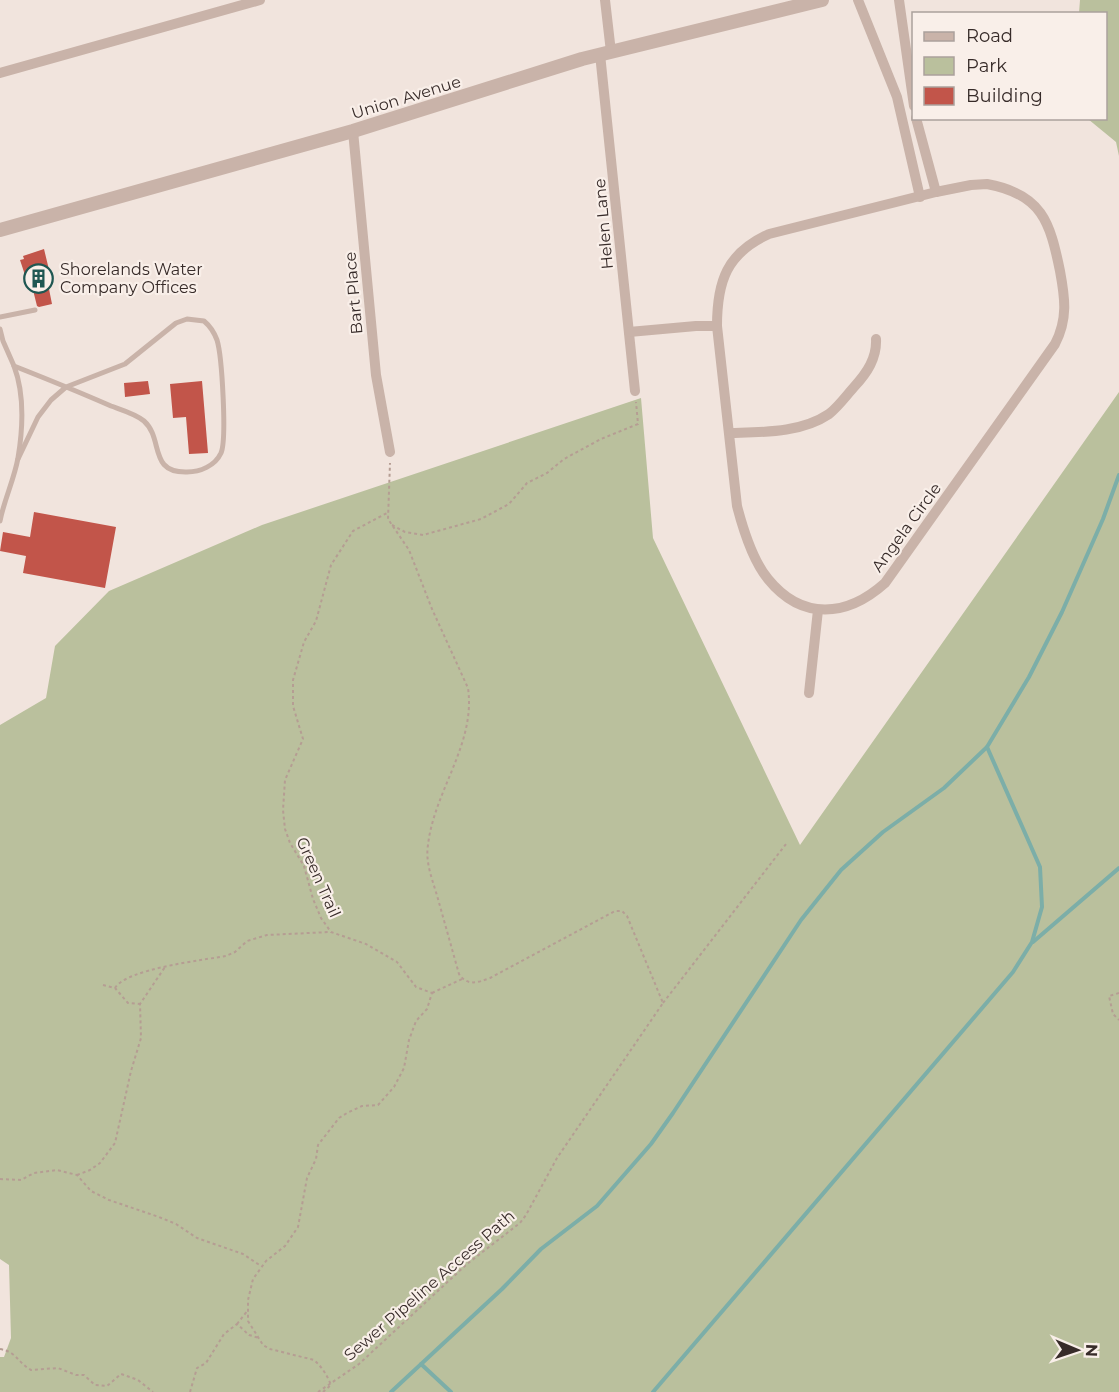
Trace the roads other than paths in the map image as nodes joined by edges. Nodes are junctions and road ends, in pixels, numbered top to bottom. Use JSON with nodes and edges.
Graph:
{"nodes":[{"id":1,"x":260,"y":0,"type":"edge"},
{"id":2,"x":605,"y":0,"type":"edge"},
{"id":3,"x":822,"y":0,"type":"edge"},
{"id":4,"x":858,"y":0,"type":"edge"},
{"id":5,"x":899,"y":0,"type":"edge"},
{"id":6,"x":606,"y":53,"type":"junction"},
{"id":7,"x":0,"y":73,"type":"edge"},
{"id":8,"x":912,"y":92,"type":"edge"},
{"id":9,"x":917,"y":120,"type":"edge"},
{"id":10,"x":353,"y":131,"type":"junction"},
{"id":11,"x":936,"y":192,"type":"junction"},
{"id":12,"x":920,"y":197,"type":"junction"},
{"id":13,"x":0,"y":230,"type":"edge"},
{"id":14,"x":35,"y":310,"type":"dead end"},
{"id":15,"x":0,"y":317,"type":"edge"},
{"id":16,"x":717,"y":326,"type":"junction"},
{"id":17,"x":0,"y":329,"type":"edge"},
{"id":18,"x":629,"y":332,"type":"junction"},
{"id":19,"x":876,"y":339,"type":"dead end"},
{"id":20,"x":14,"y":366,"type":"junction"},
{"id":21,"x":66,"y":387,"type":"junction"},
{"id":22,"x":635,"y":391,"type":"road end"},
{"id":23,"x":730,"y":433,"type":"junction"},
{"id":24,"x":390,"y":452,"type":"road end"},
{"id":25,"x":18,"y":459,"type":"junction"},
{"id":26,"x":2,"y":505,"type":"edge"},
{"id":27,"x":0,"y":521,"type":"edge"},
{"id":28,"x":818,"y":610,"type":"junction"},
{"id":29,"x":809,"y":693,"type":"dead end"}],
"edges":[{"from":1,"to":7,"type":"street"},
{"from":2,"to":6,"type":"street","name":"Helen Lane"},
{"from":3,"to":6,"type":"street","name":"Union Avenue"},
{"from":4,"to":12,"type":"street"},
{"from":5,"to":8,"type":"street"},
{"from":6,"to":10,"type":"street","name":"Union Avenue"},
{"from":6,"to":18,"type":"street","name":"Helen Lane"},
{"from":9,"to":11,"type":"street"},
{"from":10,"to":13,"type":"street","name":"Union Avenue"},
{"from":10,"to":24,"type":"street","name":"Bart Place"},
{"from":11,"to":12,"type":"street","name":"Angela Circle"},
{"from":11,"to":28,"type":"street","name":"Angela Circle"},
{"from":12,"to":16,"type":"street","name":"Angela Circle"},
{"from":14,"to":15,"type":"lane"},
{"from":16,"to":18,"type":"street"},
{"from":16,"to":23,"type":"street","name":"Angela Circle"},
{"from":17,"to":20,"type":"lane"},
{"from":18,"to":22,"type":"street","name":"Helen Lane"},
{"from":19,"to":23,"type":"street"},
{"from":20,"to":21,"type":"lane"},
{"from":20,"to":25,"type":"lane"},
{"from":21,"to":21,"type":"lane"},
{"from":21,"to":25,"type":"lane"},
{"from":23,"to":28,"type":"street","name":"Angela Circle"},
{"from":25,"to":26,"type":"lane"},
{"from":26,"to":27,"type":"lane"},
{"from":28,"to":29,"type":"street"}]}
